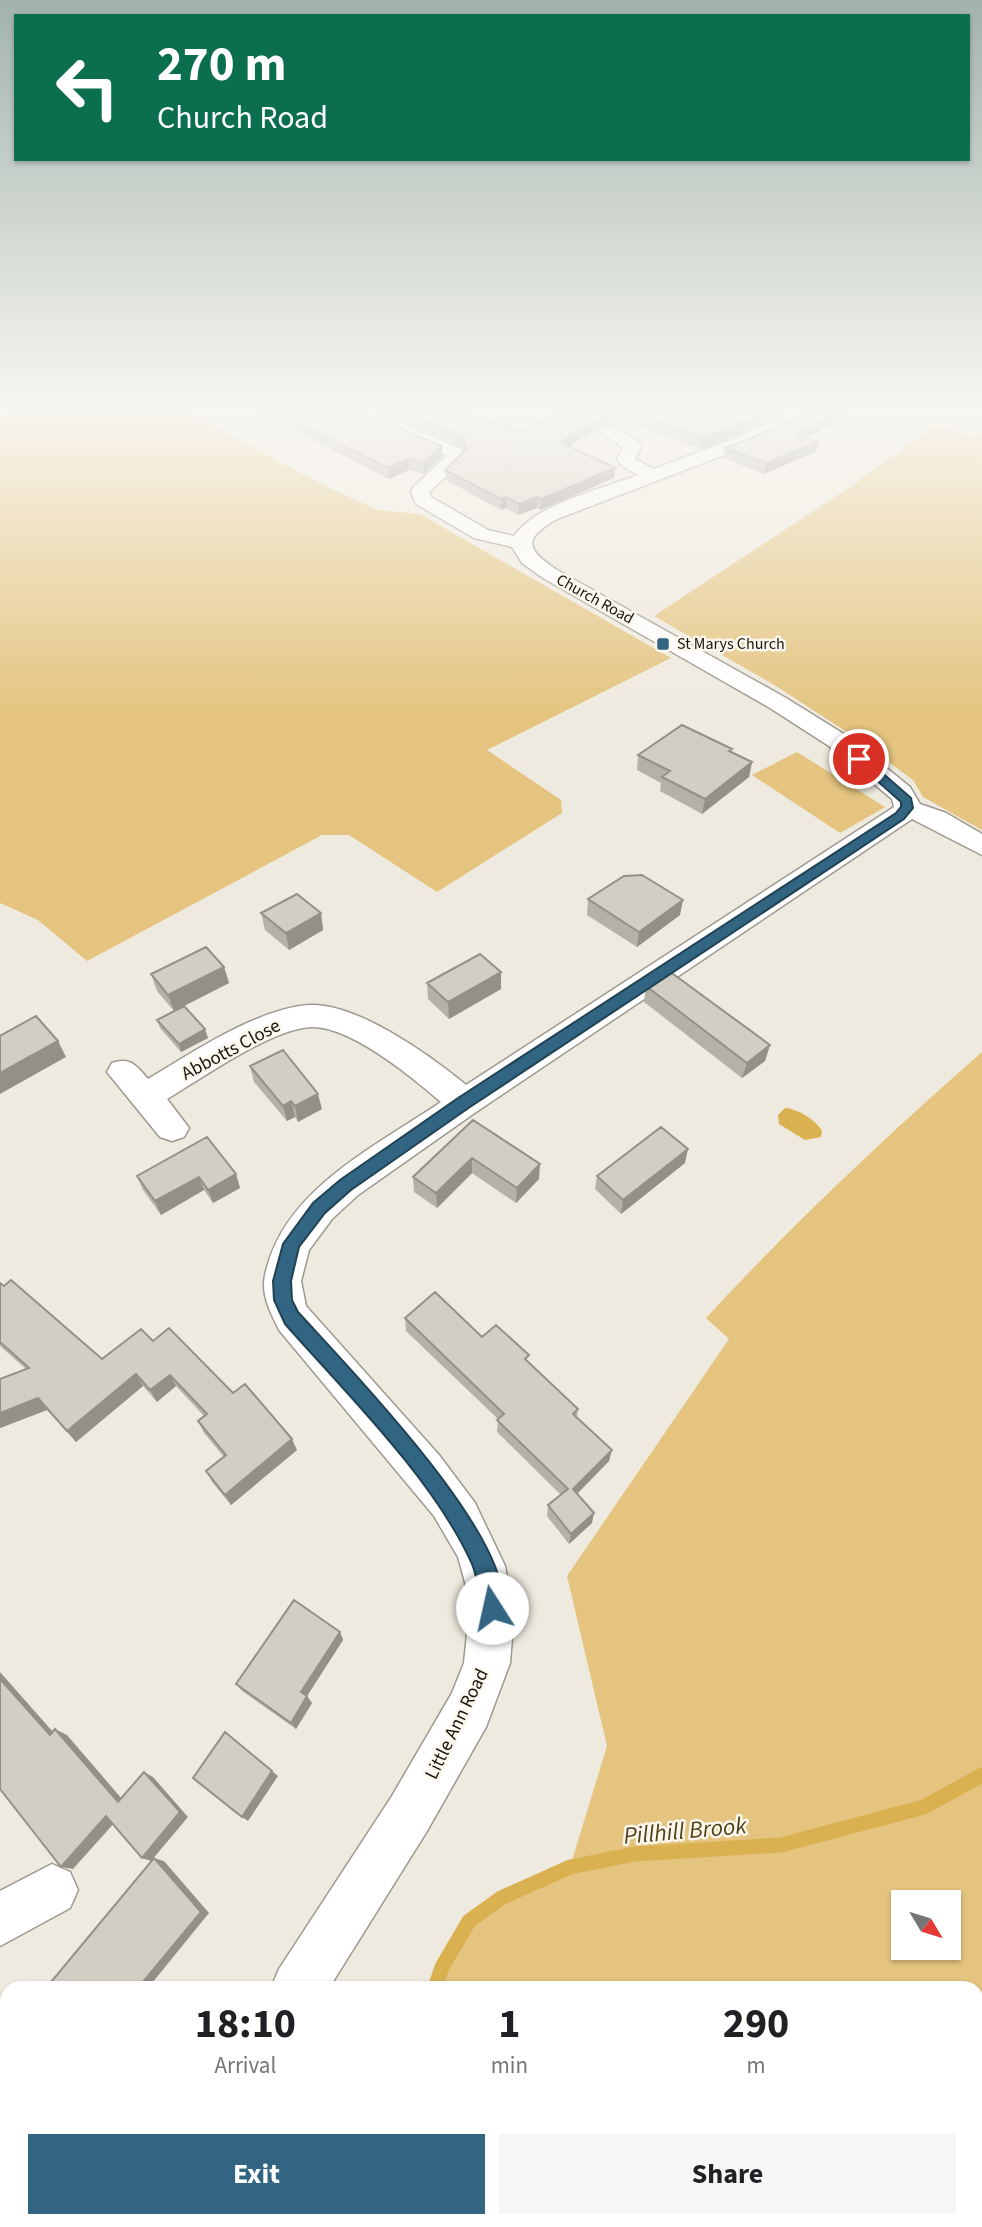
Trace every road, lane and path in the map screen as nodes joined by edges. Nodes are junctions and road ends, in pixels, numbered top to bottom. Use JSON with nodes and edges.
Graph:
{"nodes":[{"id":1,"x":443,"y":512,"type":"edge"},
{"id":2,"x":560,"y":512,"type":"edge"},
{"id":3,"x":520,"y":543,"type":"junction"},
{"id":4,"x":907,"y":808,"type":"junction"},
{"id":5,"x":982,"y":846,"type":"edge"},
{"id":6,"x":123,"y":1072,"type":"dead end"},
{"id":7,"x":144,"y":1097,"type":"junction"},
{"id":8,"x":464,"y":1103,"type":"junction"},
{"id":9,"x":172,"y":1129,"type":"dead end"},
{"id":10,"x":52,"y":1890,"type":"dead end"},
{"id":11,"x":0,"y":1920,"type":"edge"},
{"id":12,"x":302,"y":1981,"type":"edge"}],
"edges":[{"from":1,"to":3,"type":"street"},
{"from":2,"to":3,"type":"street"},
{"from":3,"to":4,"type":"street","name":"Church Road"},
{"from":4,"to":5,"type":"street"},
{"from":4,"to":8,"type":"street","name":"Little Ann Road"},
{"from":6,"to":7,"type":"street"},
{"from":7,"to":8,"type":"street","name":"Abbotts Close"},
{"from":7,"to":9,"type":"street"},
{"from":8,"to":12,"type":"street","name":"Little Ann Road"},
{"from":10,"to":11,"type":"street"}]}
